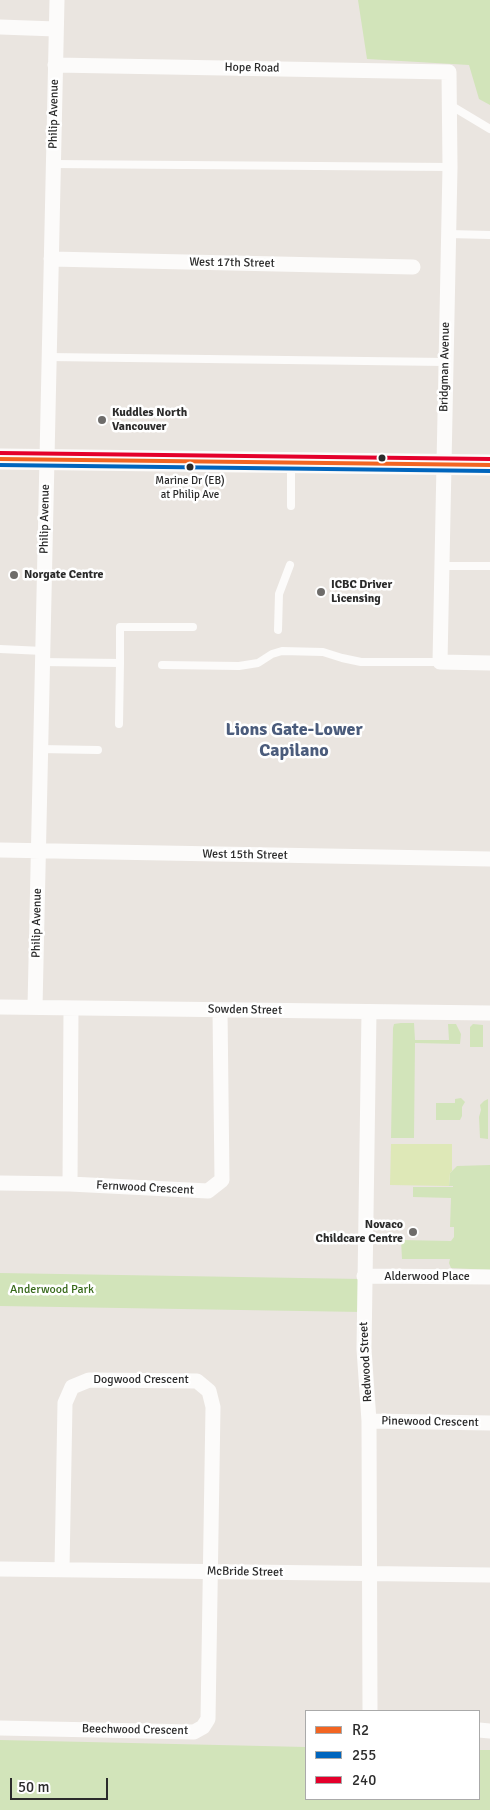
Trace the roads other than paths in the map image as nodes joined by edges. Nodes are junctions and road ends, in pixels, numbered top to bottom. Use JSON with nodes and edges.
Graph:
{"nodes":[{"id":1,"x":57,"y":0,"type":"edge"},
{"id":2,"x":0,"y":27,"type":"edge"},
{"id":3,"x":56,"y":29,"type":"junction"},
{"id":4,"x":55,"y":65,"type":"junction"},
{"id":5,"x":449,"y":72,"type":"joint"},
{"id":6,"x":450,"y":105,"type":"junction"},
{"id":7,"x":490,"y":129,"type":"edge"},
{"id":8,"x":53,"y":164,"type":"junction"},
{"id":9,"x":450,"y":167,"type":"junction"},
{"id":10,"x":448,"y":234,"type":"junction"},
{"id":11,"x":490,"y":235,"type":"edge"},
{"id":12,"x":51,"y":259,"type":"junction"},
{"id":13,"x":413,"y":267,"type":"dead end"},
{"id":14,"x":49,"y":357,"type":"junction"},
{"id":15,"x":445,"y":362,"type":"junction"},
{"id":16,"x":0,"y":460,"type":"edge"},
{"id":17,"x":47,"y":460,"type":"junction"},
{"id":18,"x":291,"y":462,"type":"junction"},
{"id":19,"x":443,"y":463,"type":"junction"},
{"id":20,"x":490,"y":465,"type":"edge"},
{"id":21,"x":291,"y":506,"type":"dead end"},
{"id":22,"x":290,"y":565,"type":"dead end"},
{"id":23,"x":441,"y":566,"type":"junction"},
{"id":24,"x":490,"y":566,"type":"edge"},
{"id":25,"x":193,"y":626,"type":"dead end"},
{"id":26,"x":278,"y":630,"type":"dead end"},
{"id":27,"x":0,"y":649,"type":"edge"},
{"id":28,"x":42,"y":656,"type":"junction"},
{"id":29,"x":120,"y":662,"type":"junction"},
{"id":30,"x":440,"y":662,"type":"junction"},
{"id":31,"x":490,"y":663,"type":"edge"},
{"id":32,"x":162,"y":664,"type":"dead end"},
{"id":33,"x":119,"y":724,"type":"dead end"},
{"id":34,"x":40,"y":749,"type":"junction"},
{"id":35,"x":98,"y":750,"type":"dead end"},
{"id":36,"x":0,"y":850,"type":"edge"},
{"id":37,"x":38,"y":852,"type":"junction"},
{"id":38,"x":490,"y":859,"type":"edge"},
{"id":39,"x":0,"y":1007,"type":"edge"},
{"id":40,"x":34,"y":1007,"type":"junction"},
{"id":41,"x":71,"y":1008,"type":"junction"},
{"id":42,"x":220,"y":1010,"type":"junction"},
{"id":43,"x":368,"y":1012,"type":"junction"},
{"id":44,"x":490,"y":1013,"type":"edge"},
{"id":45,"x":0,"y":1184,"type":"edge"},
{"id":46,"x":70,"y":1184,"type":"junction"},
{"id":47,"x":364,"y":1276,"type":"junction"},
{"id":48,"x":490,"y":1278,"type":"edge"},
{"id":49,"x":369,"y":1421,"type":"junction"},
{"id":50,"x":490,"y":1423,"type":"edge"},
{"id":51,"x":0,"y":1569,"type":"edge"},
{"id":52,"x":62,"y":1569,"type":"junction"},
{"id":53,"x":210,"y":1572,"type":"junction"},
{"id":54,"x":369,"y":1573,"type":"junction"},
{"id":55,"x":490,"y":1575,"type":"edge"},
{"id":56,"x":370,"y":1710,"type":"edge"},
{"id":57,"x":0,"y":1728,"type":"edge"}],
"edges":[{"from":1,"to":3,"type":"street","name":"Philip Avenue"},
{"from":2,"to":3,"type":"street"},
{"from":3,"to":4,"type":"street","name":"Philip Avenue"},
{"from":4,"to":5,"type":"street","name":"Hope Road"},
{"from":4,"to":8,"type":"street","name":"Philip Avenue"},
{"from":5,"to":6,"type":"street","name":"Bridgman Avenue"},
{"from":6,"to":7,"type":"lane"},
{"from":6,"to":9,"type":"street","name":"Bridgman Avenue"},
{"from":8,"to":9,"type":"lane"},
{"from":8,"to":12,"type":"street","name":"Philip Avenue"},
{"from":9,"to":10,"type":"street","name":"Bridgman Avenue"},
{"from":10,"to":11,"type":"lane"},
{"from":10,"to":15,"type":"street","name":"Bridgman Avenue"},
{"from":12,"to":13,"type":"street","name":"West 17th Street"},
{"from":12,"to":14,"type":"street","name":"Philip Avenue"},
{"from":14,"to":15,"type":"lane"},
{"from":14,"to":17,"type":"street","name":"Philip Avenue"},
{"from":15,"to":19,"type":"street","name":"Bridgman Avenue"},
{"from":16,"to":17,"type":"main road"},
{"from":17,"to":18,"type":"main road"},
{"from":17,"to":28,"type":"street","name":"Philip Avenue"},
{"from":18,"to":19,"type":"main road"},
{"from":18,"to":21,"type":"lane"},
{"from":19,"to":20,"type":"main road"},
{"from":19,"to":23,"type":"street","name":"Bridgman Avenue"},
{"from":22,"to":26,"type":"lane"},
{"from":23,"to":24,"type":"lane"},
{"from":23,"to":30,"type":"street","name":"Bridgman Avenue"},
{"from":25,"to":29,"type":"lane"},
{"from":27,"to":28,"type":"lane"},
{"from":28,"to":29,"type":"lane"},
{"from":28,"to":34,"type":"street","name":"Philip Avenue"},
{"from":29,"to":33,"type":"lane"},
{"from":30,"to":31,"type":"street"},
{"from":30,"to":32,"type":"lane"},
{"from":34,"to":35,"type":"lane"},
{"from":34,"to":37,"type":"street","name":"Philip Avenue"},
{"from":36,"to":37,"type":"street","name":"West 15th Street"},
{"from":37,"to":38,"type":"street","name":"West 15th Street"},
{"from":37,"to":40,"type":"street","name":"Philip Avenue"},
{"from":39,"to":40,"type":"street","name":"Sowden Street"},
{"from":40,"to":41,"type":"street","name":"Sowden Street"},
{"from":41,"to":42,"type":"street","name":"Sowden Street"},
{"from":41,"to":46,"type":"street"},
{"from":42,"to":43,"type":"street","name":"Sowden Street"},
{"from":42,"to":46,"type":"street","name":"Fernwood Crescent"},
{"from":43,"to":44,"type":"street","name":"Sowden Street"},
{"from":43,"to":47,"type":"street","name":"Redwood Street"},
{"from":45,"to":46,"type":"street"},
{"from":47,"to":48,"type":"street","name":"Alderwood Place"},
{"from":47,"to":49,"type":"street","name":"Redwood Street"},
{"from":49,"to":50,"type":"street","name":"Pinewood Crescent"},
{"from":49,"to":54,"type":"street","name":"Redwood Street"},
{"from":51,"to":52,"type":"street","name":"McBride Street"},
{"from":52,"to":53,"type":"street","name":"McBride Street"},
{"from":52,"to":53,"type":"street","name":"Dogwood Crescent"},
{"from":53,"to":54,"type":"street","name":"McBride Street"},
{"from":53,"to":57,"type":"street","name":"Beechwood Crescent"},
{"from":54,"to":55,"type":"street","name":"McBride Street"},
{"from":54,"to":56,"type":"street","name":"Redwood Street"}]}
